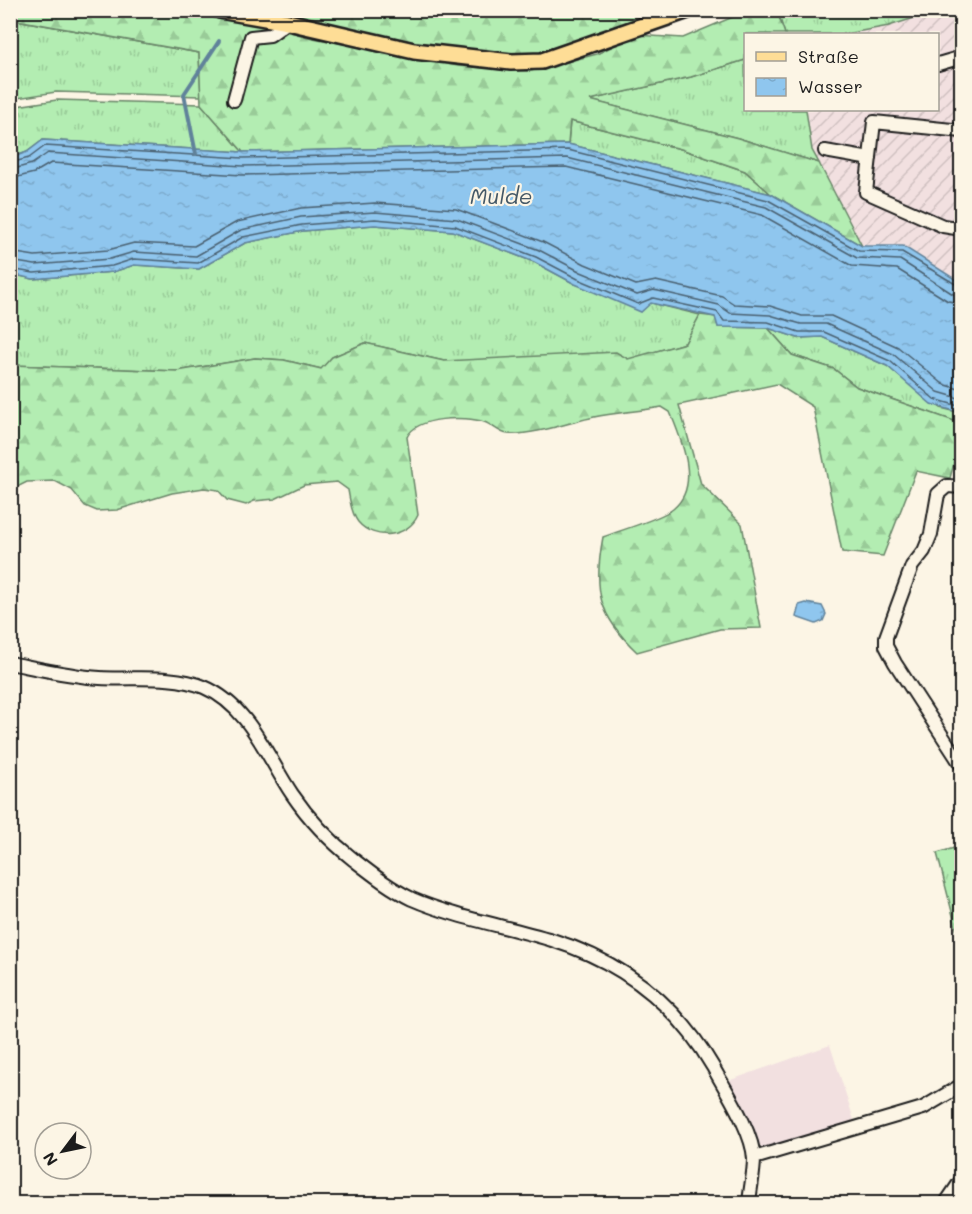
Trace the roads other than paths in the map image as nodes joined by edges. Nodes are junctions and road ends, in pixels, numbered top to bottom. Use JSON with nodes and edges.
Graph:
{"nodes":[{"id":1,"x":688,"y":10,"type":"edge"},
{"id":2,"x":232,"y":12,"type":"edge"},
{"id":3,"x":288,"y":22,"type":"junction"},
{"id":4,"x":962,"y":57,"type":"edge"},
{"id":5,"x":939,"y":64,"type":"edge"},
{"id":6,"x":234,"y":100,"type":"dead end"},
{"id":7,"x":962,"y":131,"type":"edge"},
{"id":8,"x":825,"y":151,"type":"dead end"},
{"id":9,"x":870,"y":159,"type":"junction"},
{"id":10,"x":962,"y":229,"type":"edge"},
{"id":11,"x":962,"y":487,"type":"edge"},
{"id":12,"x":10,"y":663,"type":"edge"},
{"id":13,"x":962,"y":766,"type":"edge"},
{"id":14,"x":962,"y":1085,"type":"edge"},
{"id":15,"x":754,"y":1158,"type":"junction"},
{"id":16,"x":962,"y":1179,"type":"edge"},
{"id":17,"x":749,"y":1203,"type":"edge"},
{"id":18,"x":945,"y":1203,"type":"edge"}],
"edges":[{"from":1,"to":3,"type":"main road"},
{"from":2,"to":3,"type":"main road"},
{"from":3,"to":6,"type":"street"},
{"from":4,"to":5,"type":"street"},
{"from":7,"to":9,"type":"street"},
{"from":8,"to":9,"type":"street"},
{"from":9,"to":10,"type":"street"},
{"from":11,"to":13,"type":"street"},
{"from":12,"to":15,"type":"street"},
{"from":14,"to":15,"type":"street"},
{"from":15,"to":17,"type":"street"},
{"from":16,"to":18,"type":"street"}]}
